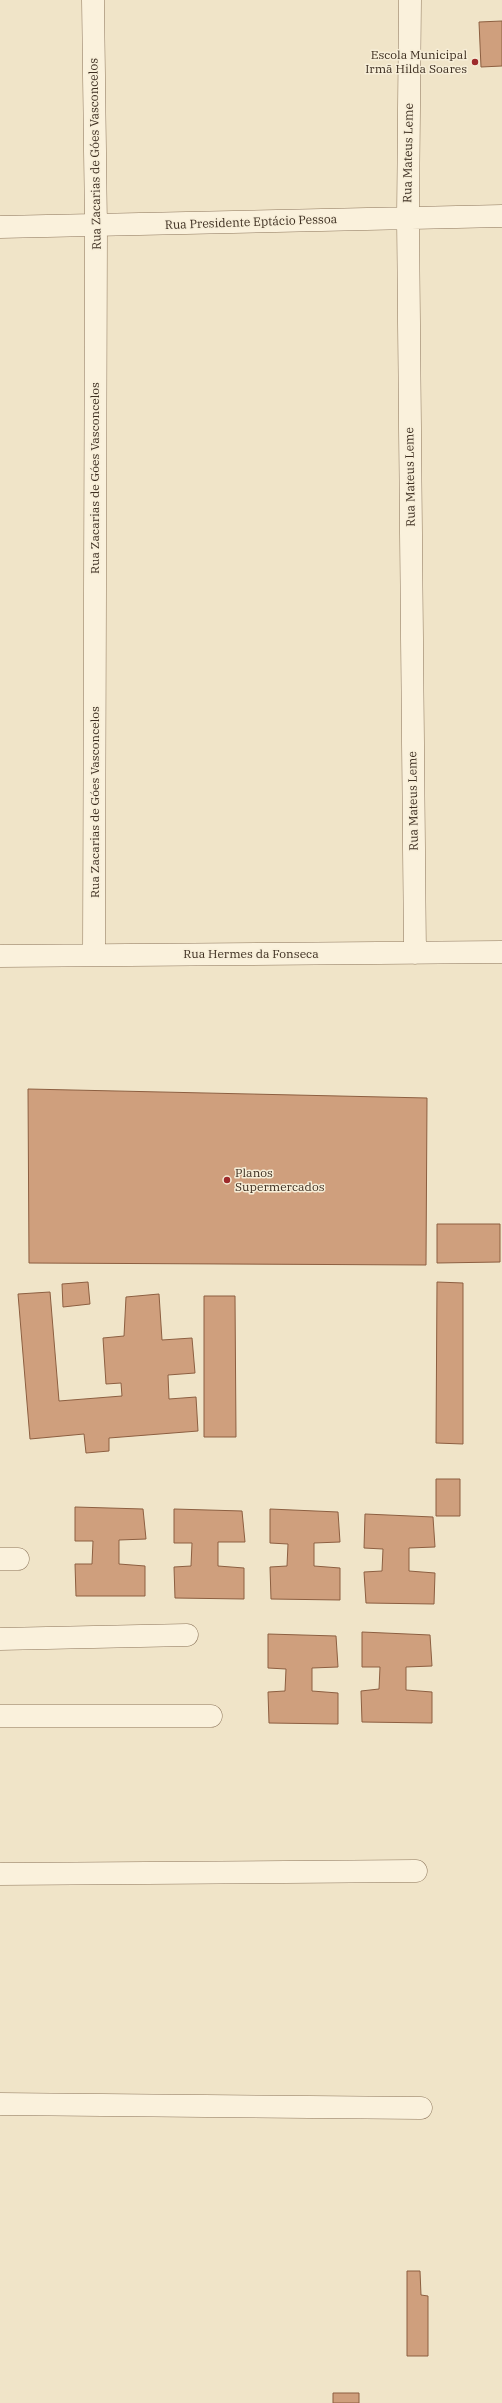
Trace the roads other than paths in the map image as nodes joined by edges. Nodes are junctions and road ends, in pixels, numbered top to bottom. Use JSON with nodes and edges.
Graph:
{"nodes":[{"id":1,"x":93,"y":0,"type":"edge"},
{"id":2,"x":410,"y":0,"type":"edge"},
{"id":3,"x":502,"y":216,"type":"edge"},
{"id":4,"x":408,"y":218,"type":"junction"},
{"id":5,"x":96,"y":226,"type":"junction"},
{"id":6,"x":0,"y":227,"type":"edge"},
{"id":7,"x":502,"y":952,"type":"edge"},
{"id":8,"x":415,"y":953,"type":"junction"},
{"id":9,"x":94,"y":955,"type":"junction"},
{"id":10,"x":0,"y":956,"type":"edge"},
{"id":11,"x":187,"y":1635,"type":"dead end"},
{"id":12,"x":0,"y":1639,"type":"edge"},
{"id":13,"x":0,"y":1716,"type":"edge"},
{"id":14,"x":211,"y":1716,"type":"dead end"},
{"id":15,"x":416,"y":1871,"type":"dead end"},
{"id":16,"x":0,"y":1874,"type":"edge"},
{"id":17,"x":0,"y":2104,"type":"edge"},
{"id":18,"x":421,"y":2108,"type":"dead end"}],
"edges":[{"from":1,"to":5,"type":"street","name":"Rua Zacarias de Góes Vasconcelos"},
{"from":2,"to":4,"type":"street","name":"Rua Mateus Leme"},
{"from":3,"to":4,"type":"street","name":"Rua Presidente Eptácio Pessoa"},
{"from":4,"to":5,"type":"street","name":"Rua Presidente Eptácio Pessoa"},
{"from":4,"to":8,"type":"street","name":"Rua Mateus Leme"},
{"from":5,"to":6,"type":"street","name":"Rua Presidente Eptácio Pessoa"},
{"from":5,"to":9,"type":"street","name":"Rua Zacarias de Góes Vasconcelos"},
{"from":7,"to":8,"type":"street","name":"Rua Hermes da Fonseca"},
{"from":8,"to":9,"type":"street","name":"Rua Hermes da Fonseca"},
{"from":9,"to":10,"type":"street","name":"Rua Hermes da Fonseca"},
{"from":11,"to":12,"type":"street"},
{"from":13,"to":14,"type":"street"},
{"from":15,"to":16,"type":"street"},
{"from":17,"to":18,"type":"street"}]}
